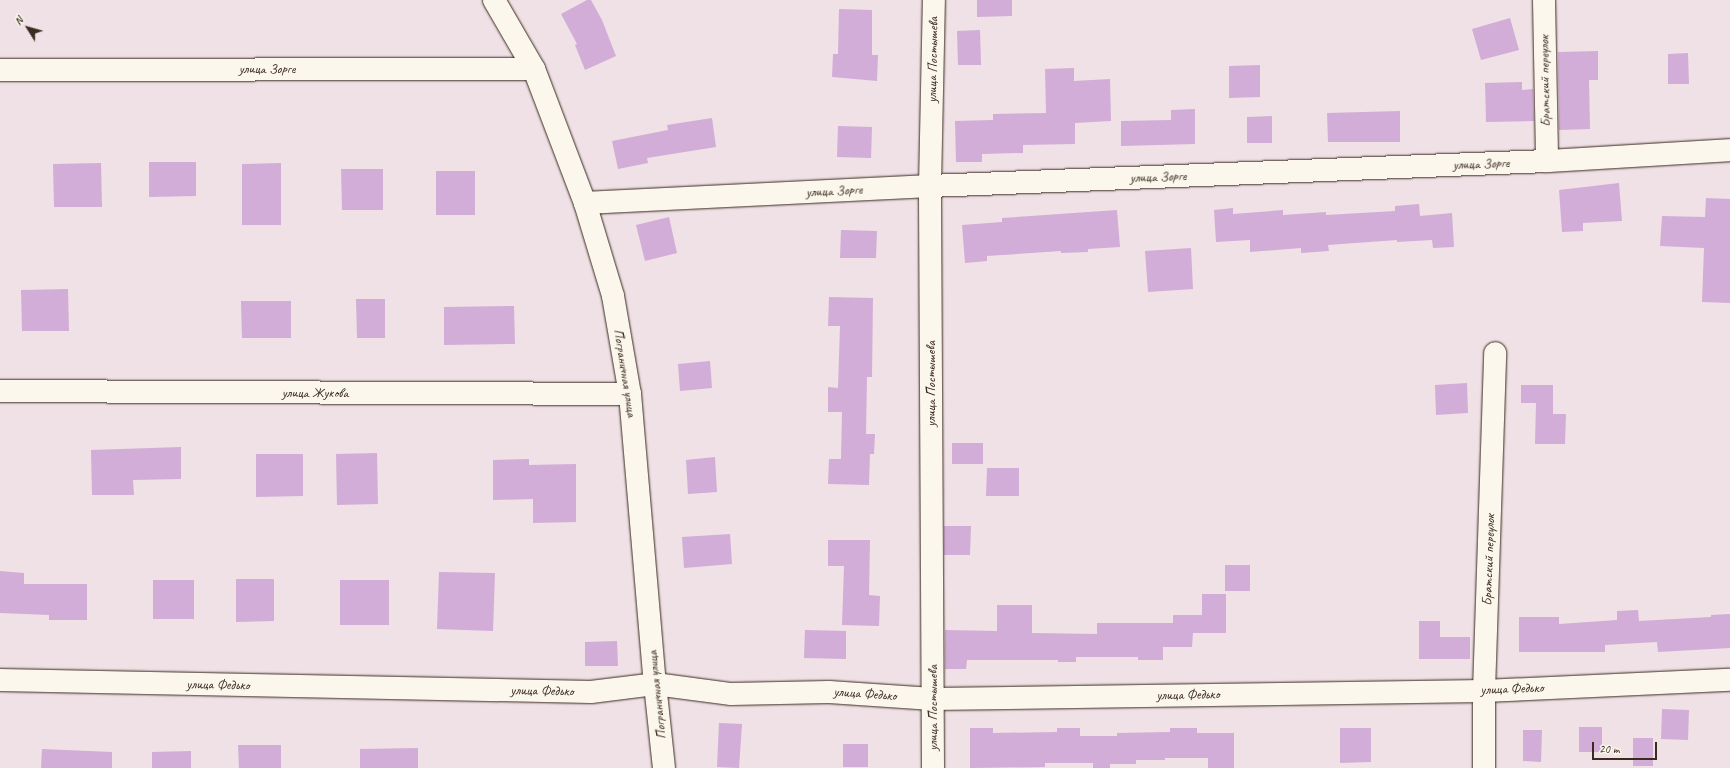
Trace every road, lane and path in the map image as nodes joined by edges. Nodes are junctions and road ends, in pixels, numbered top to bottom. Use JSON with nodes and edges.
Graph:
{"nodes":[{"id":1,"x":494,"y":0,"type":"edge"},
{"id":2,"x":934,"y":0,"type":"edge"},
{"id":3,"x":1544,"y":0,"type":"edge"},
{"id":4,"x":534,"y":69,"type":"junction"},
{"id":5,"x":0,"y":70,"type":"edge"},
{"id":6,"x":1730,"y":150,"type":"edge"},
{"id":7,"x":1547,"y":161,"type":"junction"},
{"id":8,"x":930,"y":186,"type":"junction"},
{"id":9,"x":585,"y":203,"type":"junction"},
{"id":10,"x":1495,"y":353,"type":"dead end"},
{"id":11,"x":0,"y":391,"type":"edge"},
{"id":12,"x":630,"y":394,"type":"junction"},
{"id":13,"x":0,"y":680,"type":"edge"},
{"id":14,"x":1730,"y":680,"type":"edge"},
{"id":15,"x":655,"y":684,"type":"junction"},
{"id":16,"x":1484,"y":691,"type":"junction"},
{"id":17,"x":933,"y":699,"type":"junction"},
{"id":18,"x":664,"y":768,"type":"edge"},
{"id":19,"x":933,"y":768,"type":"edge"},
{"id":20,"x":1484,"y":768,"type":"edge"}],
"edges":[{"from":1,"to":4,"type":"street","name":"Пограничная улица"},
{"from":2,"to":8,"type":"street","name":"улица Постышева"},
{"from":3,"to":7,"type":"street","name":"Братский переулок"},
{"from":4,"to":5,"type":"street","name":"улица Зорге"},
{"from":4,"to":9,"type":"street","name":"Пограничная улица"},
{"from":6,"to":7,"type":"street","name":"улица Зорге"},
{"from":7,"to":8,"type":"street","name":"улица Зорге"},
{"from":8,"to":9,"type":"street","name":"улица Зорге"},
{"from":8,"to":17,"type":"street","name":"улица Постышева"},
{"from":9,"to":12,"type":"street","name":"Пограничная улица"},
{"from":10,"to":16,"type":"street","name":"Братский переулок"},
{"from":11,"to":12,"type":"street","name":"улица Жукова"},
{"from":12,"to":15,"type":"street","name":"Пограничная улица"},
{"from":13,"to":15,"type":"street","name":"улица Федько"},
{"from":14,"to":16,"type":"street","name":"улица Федько"},
{"from":15,"to":17,"type":"street","name":"улица Федько"},
{"from":15,"to":18,"type":"street","name":"Пограничная улица"},
{"from":16,"to":17,"type":"street","name":"улица Федько"},
{"from":16,"to":20,"type":"street","name":"Братский переулок"},
{"from":17,"to":19,"type":"street","name":"улица Постышева"}]}
